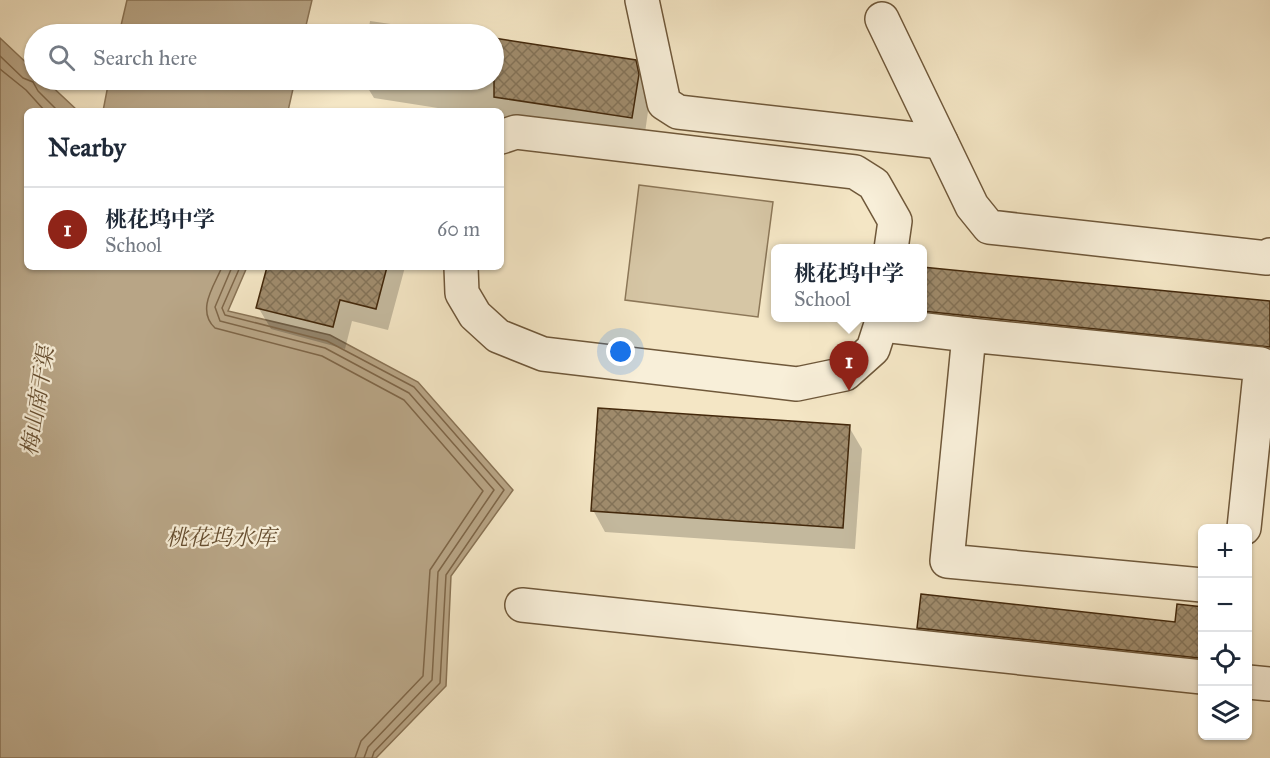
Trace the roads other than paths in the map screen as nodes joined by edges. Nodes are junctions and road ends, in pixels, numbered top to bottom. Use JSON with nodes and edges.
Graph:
{"nodes":[{"id":1,"x":642,"y":0,"type":"edge"},
{"id":2,"x":882,"y":19,"type":"dead end"},
{"id":3,"x":504,"y":136,"type":"edge"},
{"id":4,"x":941,"y":142,"type":"junction"},
{"id":5,"x":892,"y":244,"type":"edge"},
{"id":6,"x":1270,"y":255,"type":"edge"},
{"id":7,"x":461,"y":270,"type":"edge"},
{"id":8,"x":883,"y":322,"type":"edge"},
{"id":9,"x":889,"y":322,"type":"edge"},
{"id":10,"x":969,"y":335,"type":"junction"},
{"id":11,"x":1244,"y":524,"type":"edge"},
{"id":12,"x":1198,"y":585,"type":"edge"},
{"id":13,"x":522,"y":605,"type":"dead end"},
{"id":14,"x":1198,"y":676,"type":"edge"},
{"id":15,"x":1252,"y":682,"type":"edge"},
{"id":16,"x":1270,"y":684,"type":"edge"}],
"edges":[{"from":1,"to":4,"type":"street"},
{"from":2,"to":4,"type":"street"},
{"from":3,"to":5,"type":"street"},
{"from":4,"to":6,"type":"street"},
{"from":7,"to":8,"type":"street"},
{"from":9,"to":10,"type":"street"},
{"from":10,"to":11,"type":"street"},
{"from":10,"to":12,"type":"street"},
{"from":13,"to":14,"type":"street"},
{"from":15,"to":16,"type":"street"}]}
